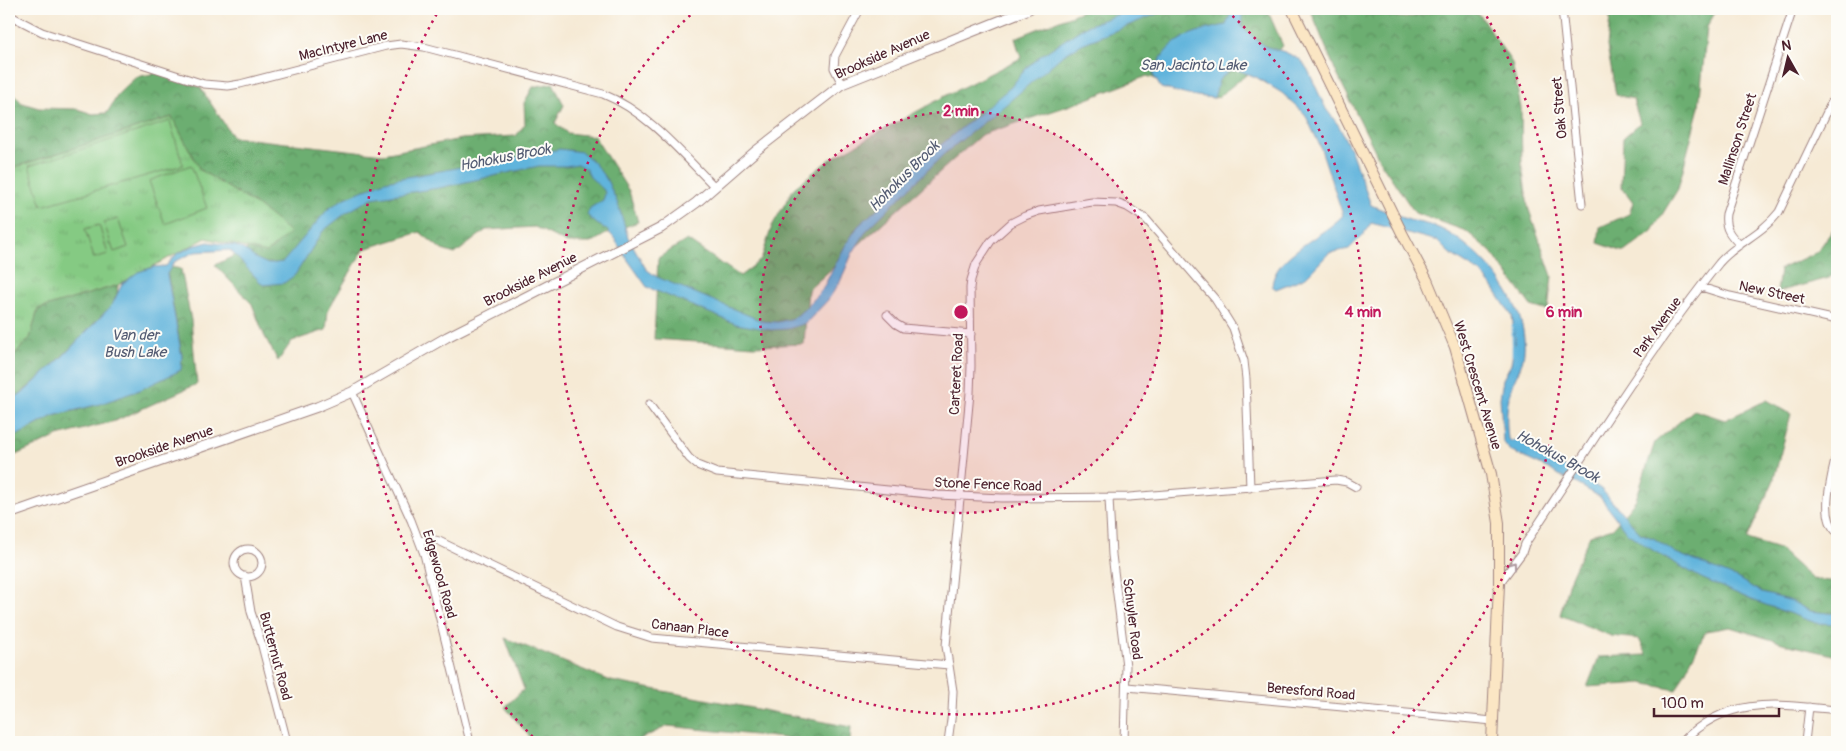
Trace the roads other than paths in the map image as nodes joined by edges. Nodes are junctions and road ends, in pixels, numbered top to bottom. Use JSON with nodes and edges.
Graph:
{"nodes":[{"id":1,"x":860,"y":9,"type":"edge"},
{"id":2,"x":1030,"y":9,"type":"edge"},
{"id":3,"x":1292,"y":9,"type":"edge"},
{"id":4,"x":1562,"y":9,"type":"edge"},
{"id":5,"x":1793,"y":9,"type":"edge"},
{"id":6,"x":9,"y":16,"type":"edge"},
{"id":7,"x":842,"y":84,"type":"junction"},
{"id":8,"x":1837,"y":91,"type":"edge"},
{"id":9,"x":715,"y":187,"type":"junction"},
{"id":10,"x":1582,"y":204,"type":"dead end"},
{"id":11,"x":1740,"y":245,"type":"junction"},
{"id":12,"x":1701,"y":287,"type":"junction"},
{"id":13,"x":886,"y":315,"type":"dead end"},
{"id":14,"x":1837,"y":320,"type":"edge"},
{"id":15,"x":971,"y":334,"type":"junction"},
{"id":16,"x":352,"y":392,"type":"junction"},
{"id":17,"x":650,"y":404,"type":"dead end"},
{"id":18,"x":1837,"y":452,"type":"edge"},
{"id":19,"x":1356,"y":487,"type":"dead end"},
{"id":20,"x":1250,"y":488,"type":"junction"},
{"id":21,"x":960,"y":496,"type":"junction"},
{"id":22,"x":1110,"y":498,"type":"junction"},
{"id":23,"x":9,"y":514,"type":"edge"},
{"id":24,"x":1837,"y":532,"type":"edge"},
{"id":25,"x":420,"y":541,"type":"junction"},
{"id":26,"x":245,"y":576,"type":"dead end"},
{"id":27,"x":1498,"y":584,"type":"junction"},
{"id":28,"x":949,"y":665,"type":"junction"},
{"id":29,"x":1127,"y":687,"type":"junction"},
{"id":30,"x":1809,"y":707,"type":"junction"},
{"id":31,"x":1837,"y":710,"type":"edge"},
{"id":32,"x":1493,"y":721,"type":"junction"},
{"id":33,"x":287,"y":742,"type":"edge"},
{"id":34,"x":470,"y":742,"type":"edge"},
{"id":35,"x":948,"y":742,"type":"edge"},
{"id":36,"x":1124,"y":742,"type":"edge"},
{"id":37,"x":1492,"y":742,"type":"edge"},
{"id":38,"x":1682,"y":742,"type":"edge"},
{"id":39,"x":1805,"y":742,"type":"edge"}],
"edges":[{"from":1,"to":7,"type":"street"},
{"from":2,"to":7,"type":"street","name":"Brookside Avenue"},
{"from":3,"to":27,"type":"main road","name":"West Crescent Avenue"},
{"from":4,"to":10,"type":"street","name":"Oak Street"},
{"from":5,"to":11,"type":"street","name":"Mallinson Street"},
{"from":6,"to":9,"type":"street","name":"MacIntyre Lane"},
{"from":7,"to":9,"type":"street","name":"Brookside Avenue"},
{"from":8,"to":11,"type":"street","name":"Park Avenue"},
{"from":9,"to":16,"type":"street","name":"Brookside Avenue"},
{"from":11,"to":12,"type":"street","name":"Park Avenue"},
{"from":12,"to":14,"type":"street","name":"New Street"},
{"from":27,"to":12,"type":"street","name":"Park Avenue","one_way":true},
{"from":13,"to":15,"type":"street"},
{"from":15,"to":20,"type":"street","name":"Carteret Road"},
{"from":15,"to":21,"type":"street","name":"Carteret Road"},
{"from":16,"to":23,"type":"street","name":"Brookside Avenue"},
{"from":16,"to":25,"type":"street","name":"Edgewood Road"},
{"from":17,"to":21,"type":"street","name":"Stone Fence Road"},
{"from":18,"to":24,"type":"street"},
{"from":19,"to":20,"type":"street","name":"Stone Fence Road"},
{"from":20,"to":22,"type":"street","name":"Stone Fence Road"},
{"from":21,"to":22,"type":"street","name":"Stone Fence Road"},
{"from":21,"to":28,"type":"street","name":"Carteret Road"},
{"from":22,"to":29,"type":"street","name":"Schuyler Road"},
{"from":25,"to":28,"type":"street","name":"Canaan Place"},
{"from":25,"to":34,"type":"street","name":"Edgewood Road"},
{"from":26,"to":33,"type":"street","name":"Butternut Road"},
{"from":27,"to":32,"type":"main road","name":"West Crescent Avenue"},
{"from":28,"to":35,"type":"street","name":"Carteret Road"},
{"from":29,"to":32,"type":"street","name":"Beresford Road"},
{"from":29,"to":36,"type":"street","name":"Schuyler Road"},
{"from":30,"to":31,"type":"street"},
{"from":30,"to":38,"type":"street"},
{"from":30,"to":39,"type":"street"},
{"from":32,"to":37,"type":"main road","name":"West Crescent Avenue"}]}
